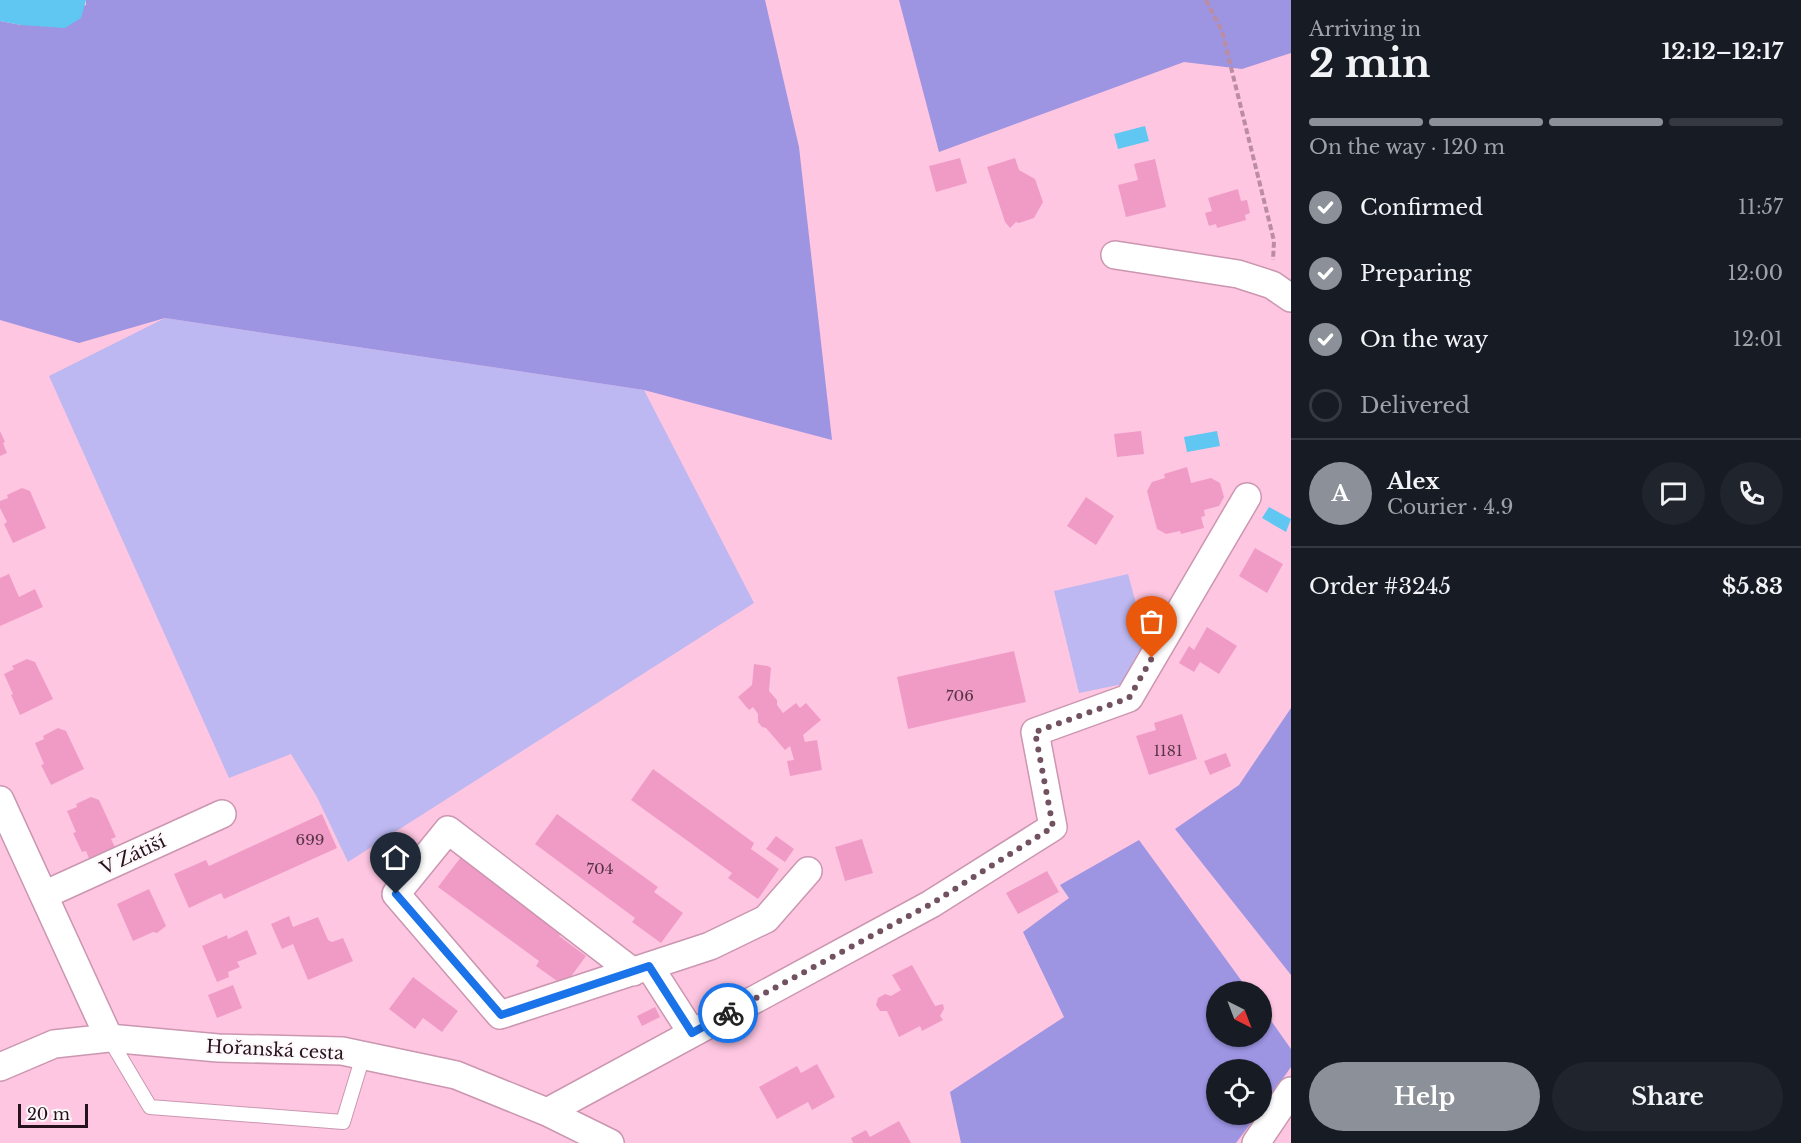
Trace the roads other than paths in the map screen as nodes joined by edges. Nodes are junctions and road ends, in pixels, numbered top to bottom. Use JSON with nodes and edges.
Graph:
{"nodes":[{"id":1,"x":1115,"y":255,"type":"dead end"},
{"id":2,"x":1281,"y":292,"type":"edge"},
{"id":3,"x":1247,"y":497,"type":"dead end"},
{"id":4,"x":0,"y":800,"type":"edge"},
{"id":5,"x":222,"y":814,"type":"dead end"},
{"id":6,"x":808,"y":871,"type":"dead end"},
{"id":7,"x":44,"y":895,"type":"junction"},
{"id":8,"x":641,"y":969,"type":"junction"},
{"id":9,"x":692,"y":1033,"type":"junction"},
{"id":10,"x":109,"y":1038,"type":"junction"},
{"id":11,"x":363,"y":1056,"type":"junction"},
{"id":12,"x":0,"y":1067,"type":"edge"},
{"id":13,"x":1291,"y":1091,"type":"edge"},
{"id":14,"x":547,"y":1112,"type":"junction"},
{"id":15,"x":610,"y":1143,"type":"edge"},
{"id":16,"x":1256,"y":1143,"type":"edge"}],
"edges":[{"from":1,"to":2,"type":"street"},
{"from":3,"to":9,"type":"street"},
{"from":4,"to":7,"type":"street"},
{"from":5,"to":7,"type":"street","name":"V Zátiší"},
{"from":6,"to":8,"type":"street"},
{"from":7,"to":10,"type":"street"},
{"from":8,"to":8,"type":"street"},
{"from":8,"to":9,"type":"street"},
{"from":9,"to":14,"type":"street"},
{"from":10,"to":11,"type":"street","name":"Hořanská cesta"},
{"from":10,"to":11,"type":"lane"},
{"from":10,"to":12,"type":"street","name":"Hořanská cesta"},
{"from":11,"to":14,"type":"street","name":"Hořanská cesta"},
{"from":13,"to":16,"type":"street"},
{"from":14,"to":15,"type":"street","name":"Hořanská cesta"}]}
